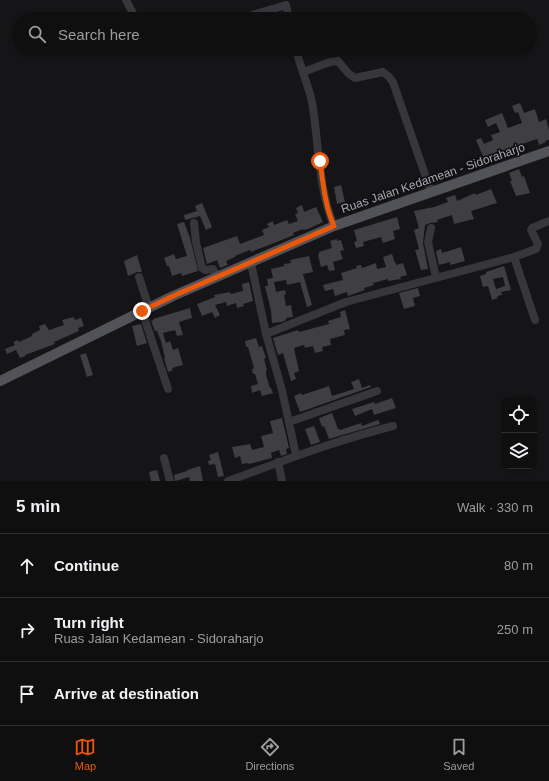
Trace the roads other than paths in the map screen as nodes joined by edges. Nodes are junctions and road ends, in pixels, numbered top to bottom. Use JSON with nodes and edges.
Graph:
{"nodes":[{"id":1,"x":126,"y":0,"type":"edge"},
{"id":2,"x":132,"y":12,"type":"edge"},
{"id":3,"x":262,"y":12,"type":"edge"},
{"id":4,"x":288,"y":12,"type":"edge"},
{"id":5,"x":298,"y":56,"type":"edge"},
{"id":6,"x":303,"y":72,"type":"junction"},
{"id":7,"x":549,"y":151,"type":"edge"},
{"id":8,"x":431,"y":192,"type":"junction"},
{"id":9,"x":549,"y":221,"type":"edge"},
{"id":10,"x":194,"y":223,"type":"dead end"},
{"id":11,"x":334,"y":226,"type":"junction"},
{"id":12,"x":431,"y":228,"type":"dead end"},
{"id":13,"x":514,"y":256,"type":"junction"},
{"id":14,"x":251,"y":262,"type":"junction"},
{"id":15,"x":139,"y":277,"type":"dead end"},
{"id":16,"x":217,"y":277,"type":"junction"},
{"id":17,"x":436,"y":277,"type":"junction"},
{"id":18,"x":145,"y":310,"type":"junction"},
{"id":19,"x":535,"y":320,"type":"dead end"},
{"id":20,"x":266,"y":334,"type":"junction"},
{"id":21,"x":0,"y":381,"type":"edge"},
{"id":22,"x":168,"y":389,"type":"dead end"},
{"id":23,"x":377,"y":391,"type":"dead end"},
{"id":24,"x":289,"y":422,"type":"junction"},
{"id":25,"x":393,"y":426,"type":"dead end"},
{"id":26,"x":296,"y":455,"type":"junction"},
{"id":27,"x":164,"y":458,"type":"dead end"},
{"id":28,"x":278,"y":462,"type":"junction"},
{"id":29,"x":170,"y":481,"type":"edge"},
{"id":30,"x":228,"y":481,"type":"edge"},
{"id":31,"x":282,"y":481,"type":"edge"}],
"edges":[{"from":1,"to":2,"type":"street"},
{"from":3,"to":4,"type":"street"},
{"from":5,"to":6,"type":"street"},
{"from":6,"to":8,"type":"street"},
{"from":6,"to":11,"type":"street"},
{"from":7,"to":8,"type":"main road","name":"Ruas Jalan Kedamean - Sidoraharjo"},
{"from":8,"to":11,"type":"main road","name":"Ruas Jalan Kedamean - Sidoraharjo"},
{"from":9,"to":13,"type":"street"},
{"from":10,"to":16,"type":"street"},
{"from":11,"to":14,"type":"main road","name":"Ruas Jalan Kedamean - Sidoraharjo"},
{"from":12,"to":17,"type":"street"},
{"from":13,"to":17,"type":"street"},
{"from":13,"to":19,"type":"street"},
{"from":14,"to":16,"type":"main road","name":"Ruas Jalan Kedamean - Sidoraharjo"},
{"from":14,"to":20,"type":"street"},
{"from":15,"to":18,"type":"street"},
{"from":16,"to":18,"type":"main road","name":"Ruas Jalan Kedamean - Sidoraharjo"},
{"from":17,"to":20,"type":"street"},
{"from":18,"to":21,"type":"main road","name":"Ruas Jalan Kedamean - Sidoraharjo"},
{"from":18,"to":22,"type":"street"},
{"from":20,"to":24,"type":"street"},
{"from":23,"to":24,"type":"street"},
{"from":24,"to":26,"type":"street"},
{"from":25,"to":26,"type":"street"},
{"from":26,"to":28,"type":"street"},
{"from":27,"to":29,"type":"street"},
{"from":28,"to":30,"type":"street"},
{"from":28,"to":31,"type":"street"}]}
